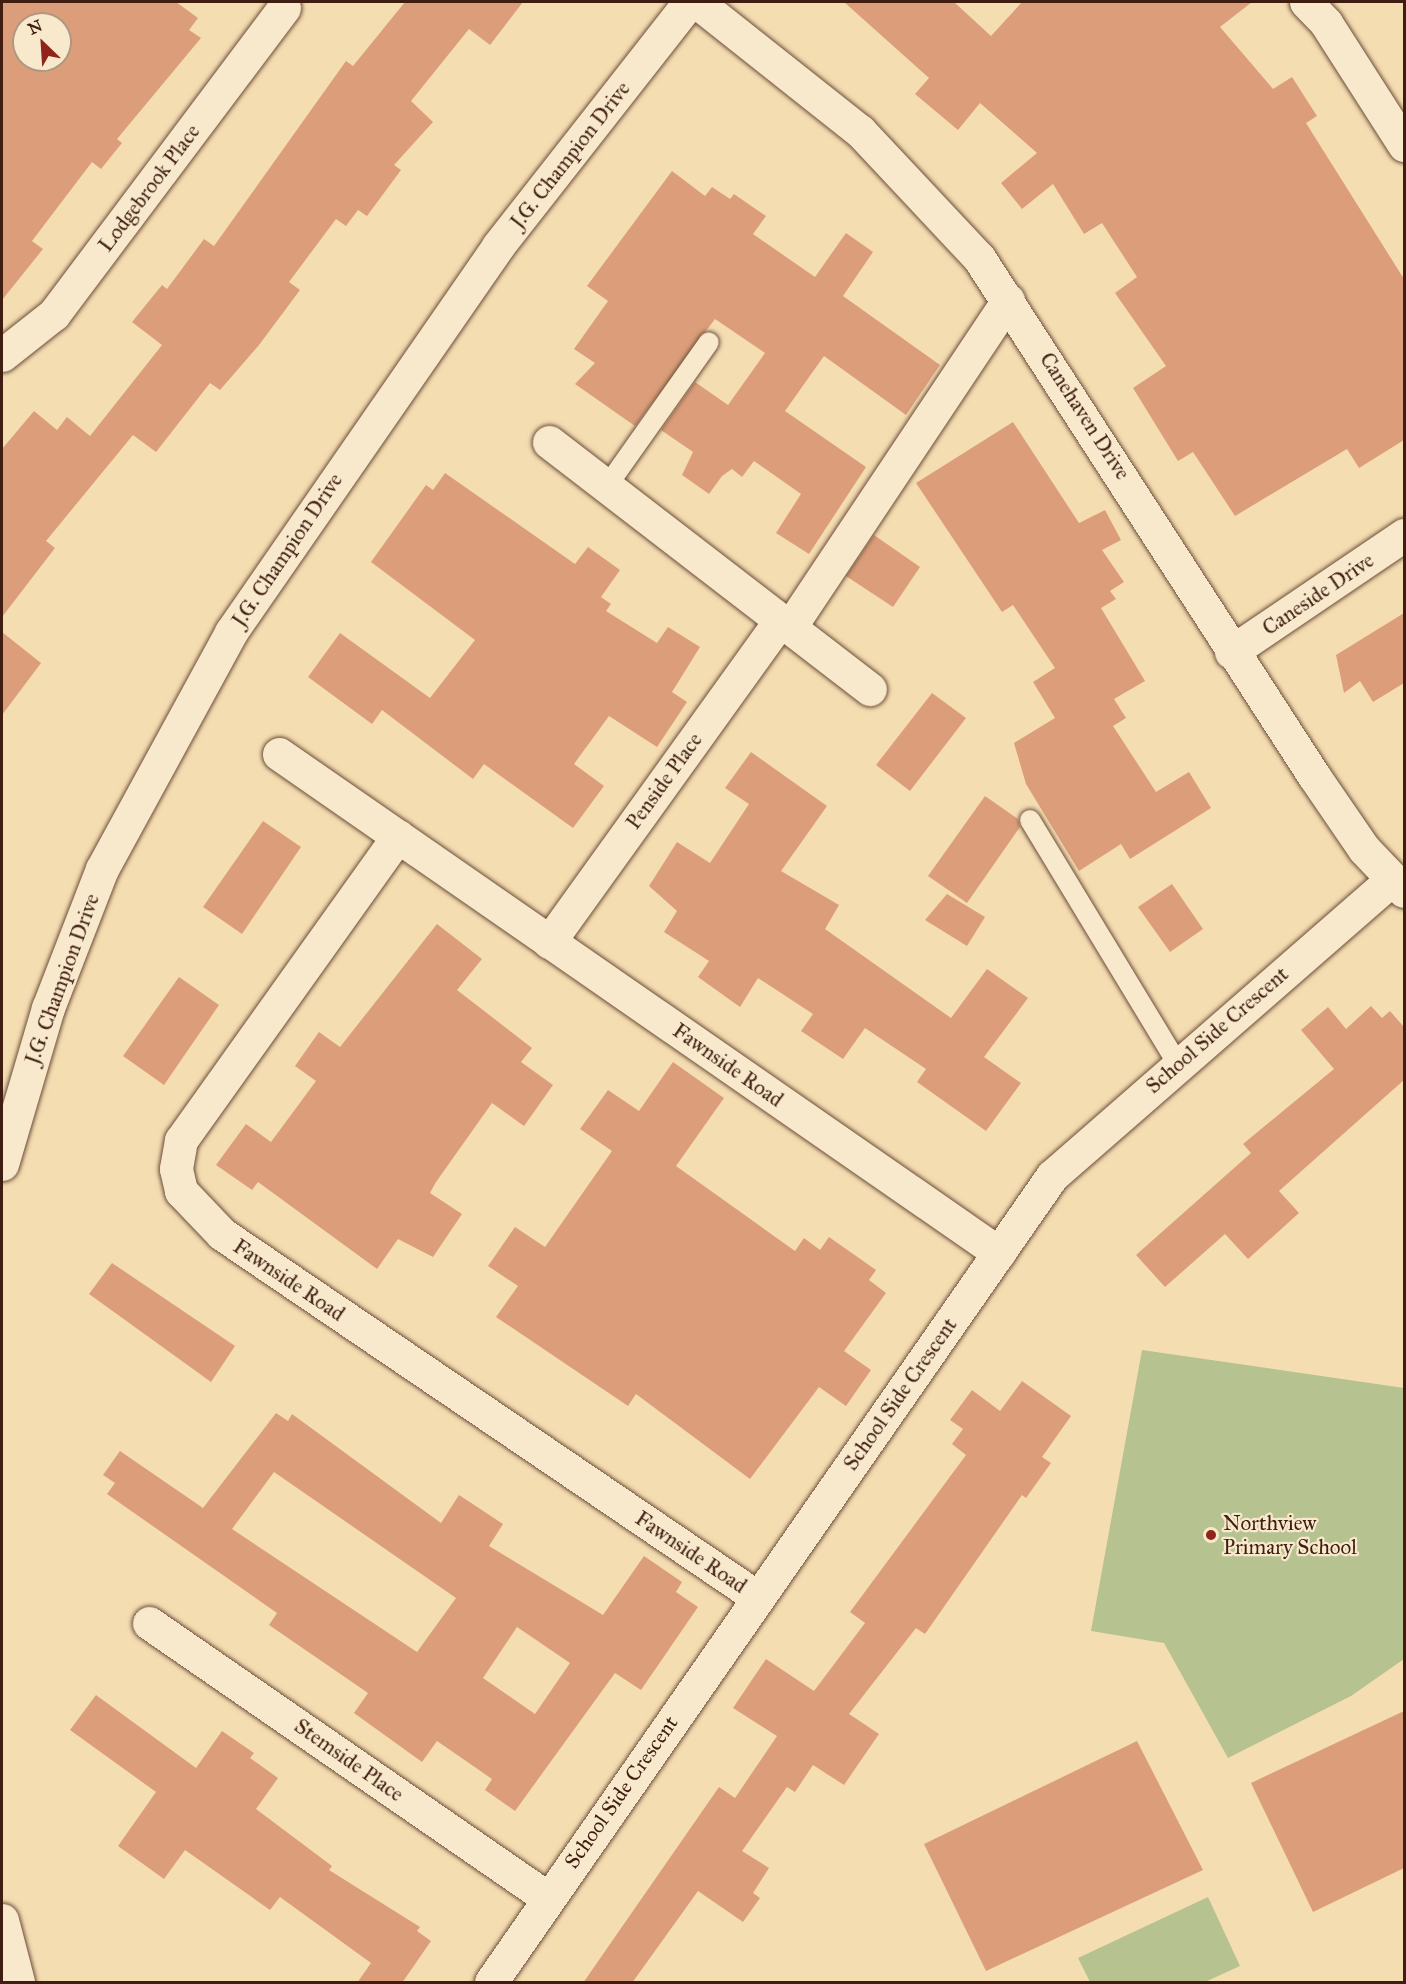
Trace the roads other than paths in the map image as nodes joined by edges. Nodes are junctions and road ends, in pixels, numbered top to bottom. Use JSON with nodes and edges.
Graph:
{"nodes":[{"id":1,"x":689,"y":2,"type":"edge"},
{"id":2,"x":697,"y":2,"type":"edge"},
{"id":3,"x":284,"y":8,"type":"dead end"},
{"id":4,"x":1325,"y":9,"type":"edge"},
{"id":5,"x":1404,"y":145,"type":"edge"},
{"id":6,"x":1008,"y":300,"type":"junction"},
{"id":7,"x":709,"y":342,"type":"dead end"},
{"id":8,"x":2,"y":355,"type":"edge"},
{"id":9,"x":549,"y":442,"type":"dead end"},
{"id":10,"x":607,"y":486,"type":"junction"},
{"id":11,"x":1404,"y":535,"type":"edge"},
{"id":12,"x":785,"y":623,"type":"junction"},
{"id":13,"x":1231,"y":652,"type":"junction"},
{"id":14,"x":870,"y":688,"type":"dead end"},
{"id":15,"x":279,"y":754,"type":"dead end"},
{"id":16,"x":1030,"y":820,"type":"dead end"},
{"id":17,"x":398,"y":836,"type":"junction"},
{"id":18,"x":1398,"y":885,"type":"edge"},
{"id":19,"x":549,"y":942,"type":"junction"},
{"id":20,"x":1177,"y":1063,"type":"junction"},
{"id":21,"x":2,"y":1164,"type":"edge"},
{"id":22,"x":999,"y":1253,"type":"junction"},
{"id":23,"x":757,"y":1597,"type":"junction"},
{"id":24,"x":149,"y":1623,"type":"dead end"},
{"id":25,"x":548,"y":1898,"type":"junction"},
{"id":26,"x":2,"y":1920,"type":"edge"},
{"id":27,"x":18,"y":1983,"type":"edge"},
{"id":28,"x":491,"y":1983,"type":"edge"}],
"edges":[{"from":1,"to":21,"type":"street","name":"J.G. Champion Drive"},
{"from":2,"to":6,"type":"street","name":"Canehaven Drive"},
{"from":3,"to":8,"type":"street","name":"Lodgebrook Place"},
{"from":4,"to":5,"type":"street"},
{"from":6,"to":12,"type":"street","name":"Penside Place"},
{"from":6,"to":13,"type":"street","name":"Canehaven Drive"},
{"from":7,"to":10,"type":"lane"},
{"from":9,"to":10,"type":"street"},
{"from":10,"to":12,"type":"street"},
{"from":11,"to":13,"type":"street","name":"Caneside Drive"},
{"from":12,"to":14,"type":"street"},
{"from":12,"to":19,"type":"street","name":"Penside Place"},
{"from":13,"to":18,"type":"street","name":"Canehaven Drive"},
{"from":15,"to":17,"type":"street","name":"Fawnside Road"},
{"from":16,"to":20,"type":"lane"},
{"from":17,"to":19,"type":"street","name":"Fawnside Road"},
{"from":17,"to":23,"type":"street","name":"Fawnside Road"},
{"from":18,"to":20,"type":"street","name":"School Side Crescent"},
{"from":19,"to":22,"type":"street","name":"Fawnside Road"},
{"from":20,"to":22,"type":"street","name":"School Side Crescent"},
{"from":22,"to":23,"type":"street","name":"School Side Crescent"},
{"from":23,"to":25,"type":"street","name":"School Side Crescent"},
{"from":24,"to":25,"type":"street","name":"Stemside Place"},
{"from":25,"to":28,"type":"street","name":"School Side Crescent"},
{"from":26,"to":27,"type":"street"}]}
